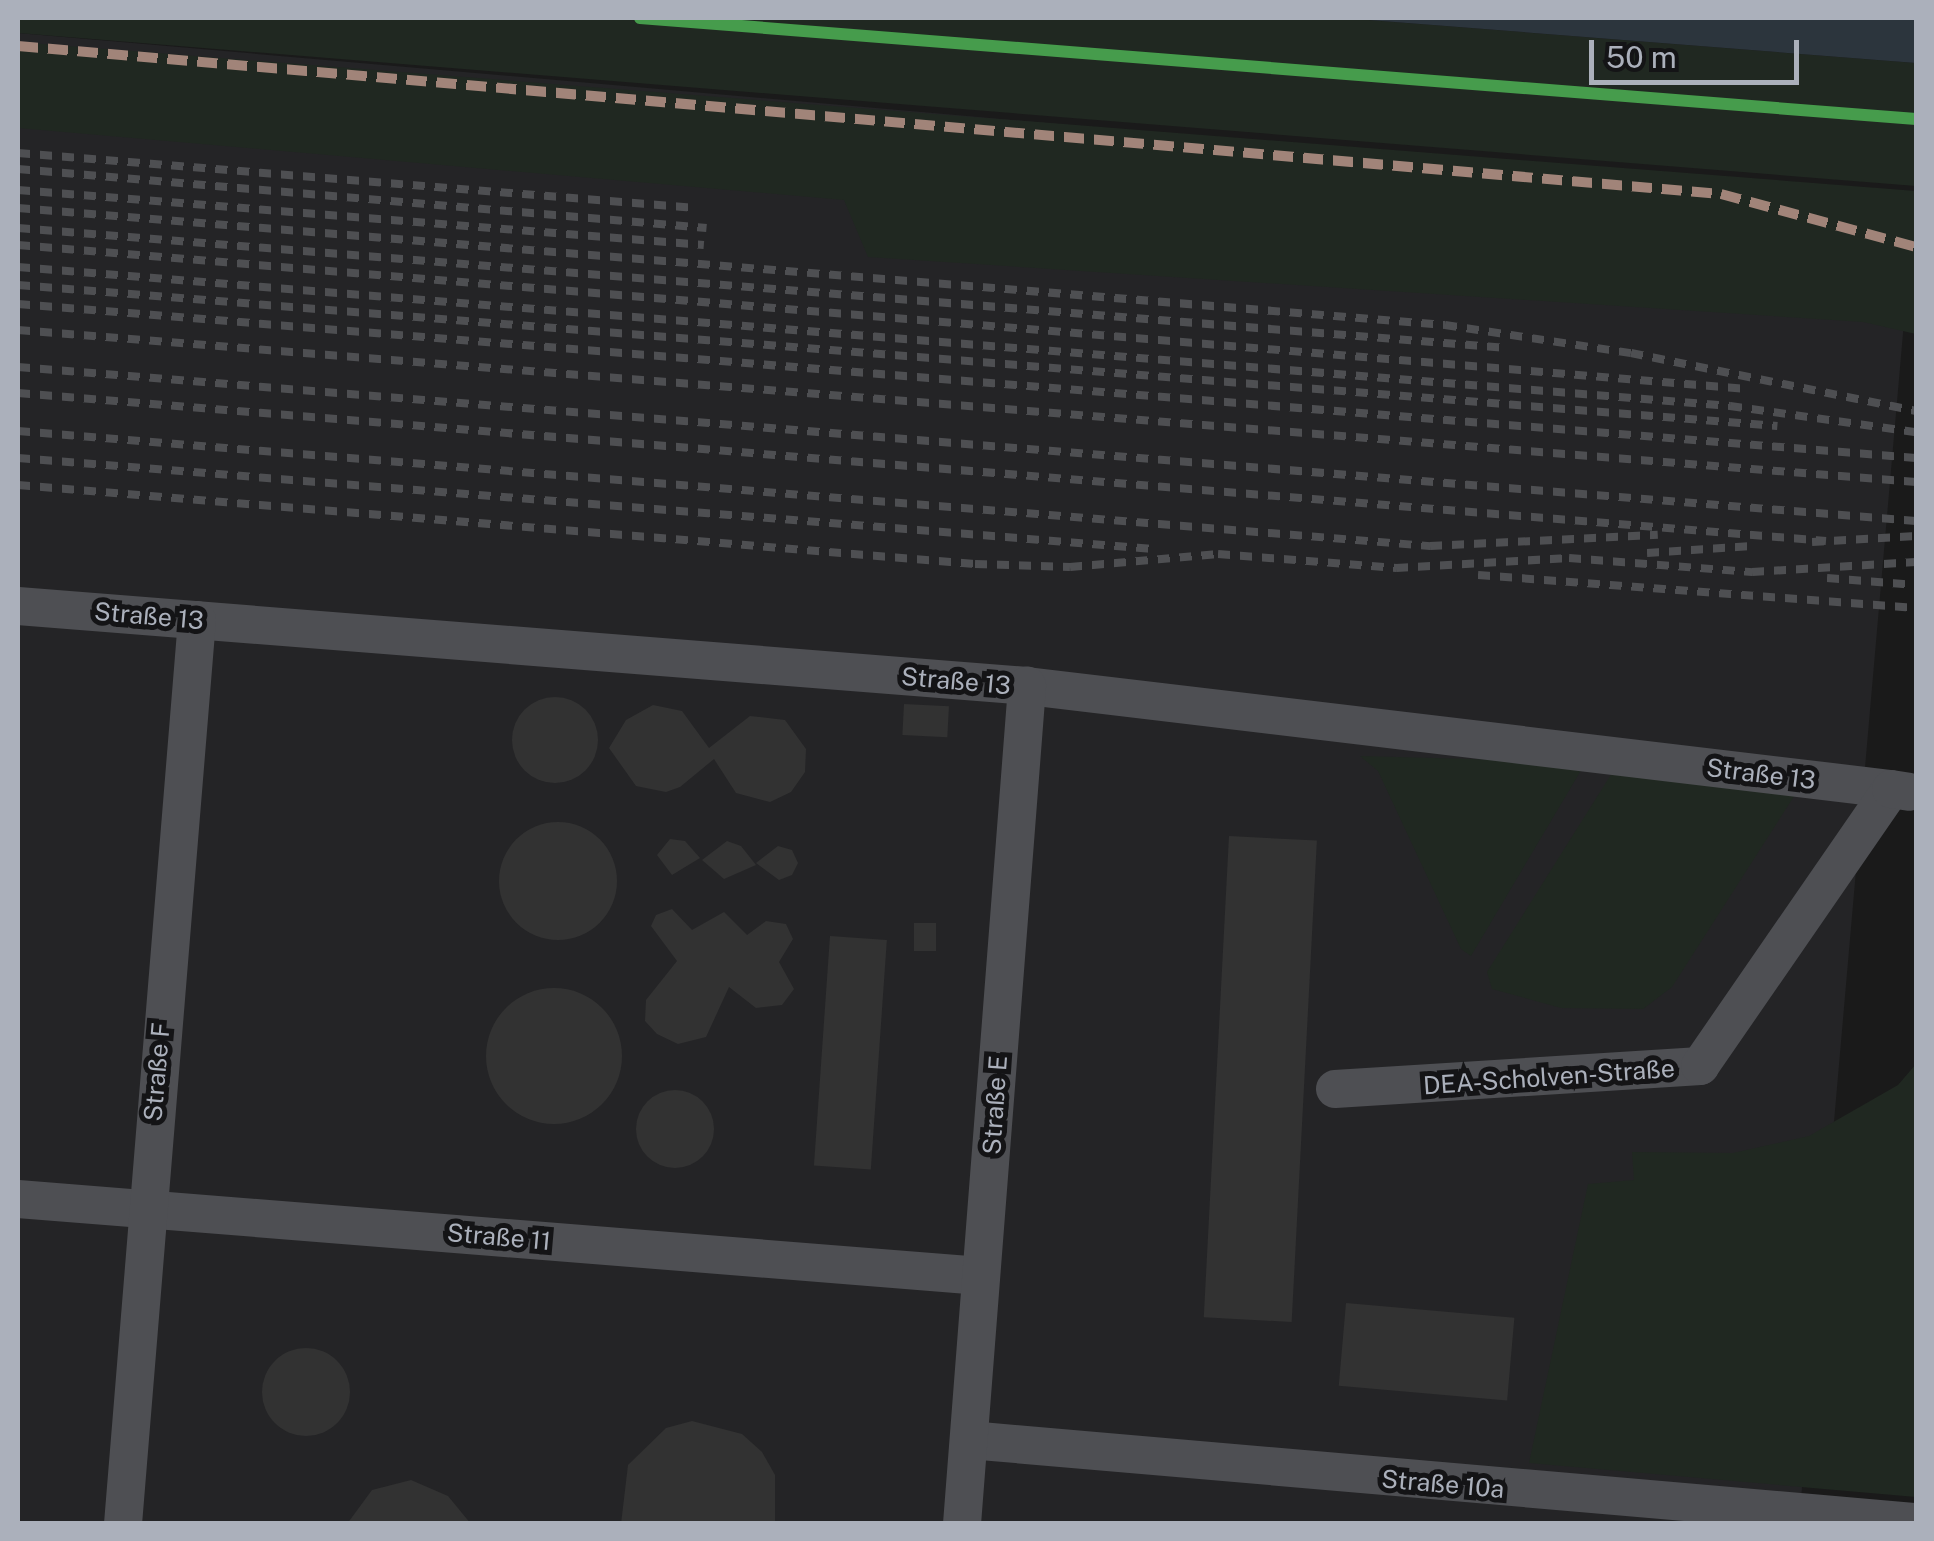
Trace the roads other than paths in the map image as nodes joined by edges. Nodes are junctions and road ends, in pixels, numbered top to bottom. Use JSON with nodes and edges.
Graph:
{"nodes":[{"id":1,"x":18,"y":606,"type":"edge"},
{"id":2,"x":198,"y":620,"type":"junction"},
{"id":3,"x":1027,"y":686,"type":"junction"},
{"id":4,"x":1904,"y":791,"type":"edge"},
{"id":5,"x":1335,"y":1089,"type":"dead end"},
{"id":6,"x":18,"y":1199,"type":"edge"},
{"id":7,"x":144,"y":1209,"type":"junction"},
{"id":8,"x":982,"y":1276,"type":"junction"},
{"id":9,"x":969,"y":1440,"type":"junction"},
{"id":10,"x":1537,"y":1508,"type":"edge"},
{"id":11,"x":1916,"y":1522,"type":"edge"},
{"id":12,"x":124,"y":1524,"type":"edge"},
{"id":13,"x":962,"y":1524,"type":"edge"}],
"edges":[{"from":1,"to":2,"type":"lane","name":"Straße 13"},
{"from":2,"to":3,"type":"lane","name":"Straße 13"},
{"from":2,"to":7,"type":"lane","name":"Straße F"},
{"from":3,"to":4,"type":"lane","name":"Straße 13"},
{"from":3,"to":8,"type":"lane","name":"Straße E"},
{"from":4,"to":5,"type":"lane","name":"DEA-Scholven-Straße"},
{"from":6,"to":7,"type":"lane","name":"Straße 11"},
{"from":7,"to":8,"type":"lane","name":"Straße 11"},
{"from":7,"to":12,"type":"lane","name":"Straße F"},
{"from":8,"to":9,"type":"lane","name":"Straße E"},
{"from":9,"to":10,"type":"lane","name":"Straße 10a"},
{"from":9,"to":13,"type":"lane","name":"Straße E"},
{"from":10,"to":11,"type":"lane","name":"Straße 10a"}]}
